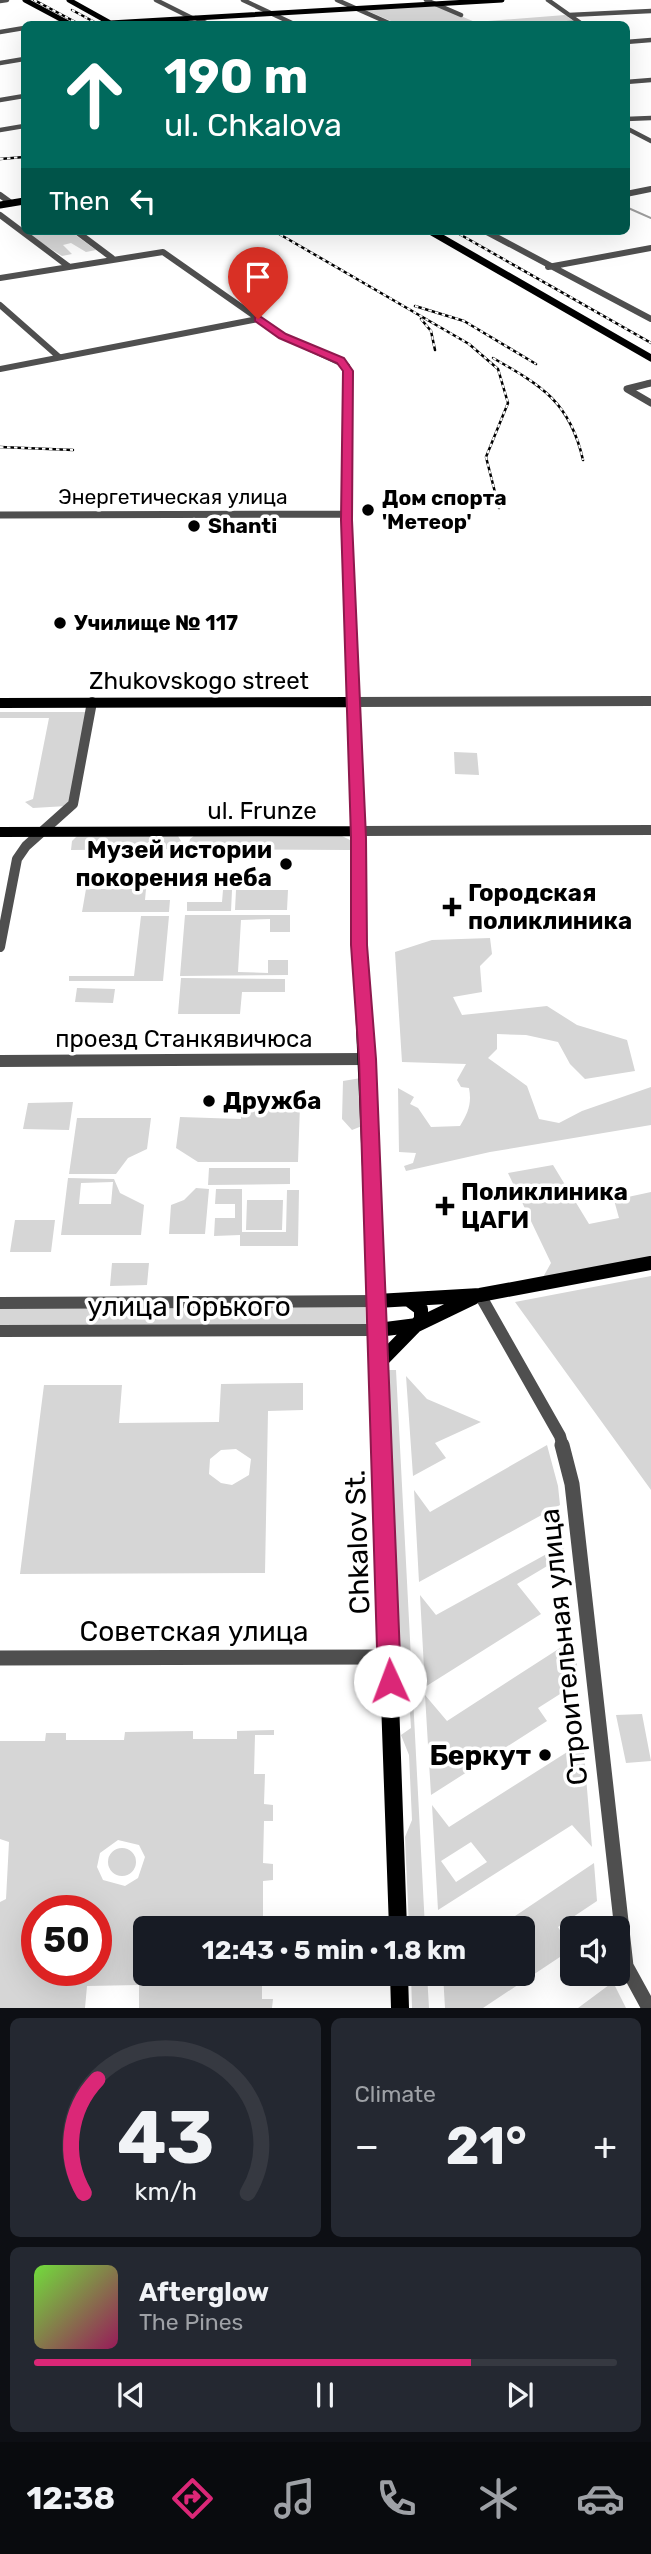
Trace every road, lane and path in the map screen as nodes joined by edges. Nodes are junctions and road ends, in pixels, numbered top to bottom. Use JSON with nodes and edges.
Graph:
{"nodes":[{"id":1,"x":7,"y":0,"type":"edge"},
{"id":2,"x":25,"y":0,"type":"edge"},
{"id":3,"x":69,"y":0,"type":"edge"},
{"id":4,"x":156,"y":0,"type":"edge"},
{"id":5,"x":243,"y":0,"type":"edge"},
{"id":6,"x":337,"y":0,"type":"edge"},
{"id":7,"x":426,"y":0,"type":"edge"},
{"id":8,"x":502,"y":0,"type":"edge"},
{"id":9,"x":548,"y":0,"type":"edge"},
{"id":10,"x":0,"y":1,"type":"edge"},
{"id":11,"x":435,"y":4,"type":"junction"},
{"id":12,"x":355,"y":9,"type":"junction"},
{"id":13,"x":651,"y":12,"type":"edge"},
{"id":14,"x":270,"y":13,"type":"junction"},
{"id":15,"x":461,"y":15,"type":"dead end"},
{"id":16,"x":569,"y":15,"type":"junction"},
{"id":17,"x":194,"y":18,"type":"junction"},
{"id":18,"x":64,"y":21,"type":"edge"},
{"id":19,"x":106,"y":21,"type":"edge"},
{"id":20,"x":160,"y":21,"type":"edge"},
{"id":21,"x":201,"y":21,"type":"edge"},
{"id":22,"x":287,"y":21,"type":"edge"},
{"id":23,"x":384,"y":21,"type":"edge"},
{"id":24,"x":578,"y":21,"type":"edge"},
{"id":25,"x":21,"y":28,"type":"edge"},
{"id":26,"x":0,"y":32,"type":"edge"},
{"id":27,"x":651,"y":40,"type":"edge"},
{"id":28,"x":630,"y":42,"type":"edge"},
{"id":29,"x":21,"y":60,"type":"edge"},
{"id":30,"x":0,"y":63,"type":"edge"},
{"id":31,"x":651,"y":80,"type":"edge"},
{"id":32,"x":630,"y":82,"type":"edge"},
{"id":33,"x":21,"y":96,"type":"edge"},
{"id":34,"x":0,"y":100,"type":"edge"},
{"id":35,"x":651,"y":118,"type":"edge"},
{"id":36,"x":630,"y":119,"type":"edge"},
{"id":37,"x":21,"y":127,"type":"edge"},
{"id":38,"x":0,"y":130,"type":"edge"},
{"id":39,"x":630,"y":131,"type":"edge"},
{"id":40,"x":630,"y":135,"type":"edge"},
{"id":41,"x":637,"y":135,"type":"junction"},
{"id":42,"x":651,"y":141,"type":"edge"},
{"id":43,"x":651,"y":189,"type":"edge"},
{"id":44,"x":630,"y":193,"type":"edge"},
{"id":45,"x":0,"y":195,"type":"edge"},
{"id":46,"x":21,"y":201,"type":"edge"},
{"id":47,"x":11,"y":203,"type":"junction"},
{"id":48,"x":0,"y":205,"type":"edge"},
{"id":49,"x":0,"y":215,"type":"edge"},
{"id":50,"x":21,"y":231,"type":"edge"},
{"id":51,"x":27,"y":235,"type":"edge"},
{"id":52,"x":81,"y":235,"type":"edge"},
{"id":53,"x":437,"y":235,"type":"edge"},
{"id":54,"x":492,"y":235,"type":"edge"},
{"id":55,"x":651,"y":248,"type":"edge"},
{"id":56,"x":112,"y":258,"type":"junction"},
{"id":57,"x":68,"y":266,"type":"junction"},
{"id":58,"x":548,"y":267,"type":"junction"},
{"id":59,"x":0,"y":278,"type":"edge"},
{"id":60,"x":0,"y":305,"type":"edge"},
{"id":61,"x":650,"y":318,"type":"edge"},
{"id":62,"x":258,"y":319,"type":"junction"},
{"id":63,"x":59,"y":357,"type":"junction"},
{"id":64,"x":651,"y":358,"type":"edge"},
{"id":65,"x":0,"y":369,"type":"edge"},
{"id":66,"x":651,"y":383,"type":"edge"},
{"id":67,"x":651,"y":403,"type":"edge"},
{"id":68,"x":0,"y":514,"type":"edge"},
{"id":69,"x":346,"y":514,"type":"junction"},
{"id":70,"x":651,"y":701,"type":"edge"},
{"id":71,"x":92,"y":702,"type":"junction"},
{"id":72,"x":352,"y":702,"type":"junction"},
{"id":73,"x":0,"y":703,"type":"edge"},
{"id":74,"x":651,"y":830,"type":"edge"},
{"id":75,"x":358,"y":831,"type":"junction"},
{"id":76,"x":0,"y":832,"type":"edge"},
{"id":77,"x":41,"y":832,"type":"junction"},
{"id":78,"x":0,"y":947,"type":"edge"},
{"id":79,"x":368,"y":1059,"type":"junction"},
{"id":80,"x":0,"y":1061,"type":"edge"},
{"id":81,"x":651,"y":1263,"type":"edge"},
{"id":82,"x":480,"y":1295,"type":"junction"},
{"id":83,"x":409,"y":1300,"type":"junction"},
{"id":84,"x":377,"y":1301,"type":"junction"},
{"id":85,"x":0,"y":1303,"type":"edge"},
{"id":86,"x":417,"y":1325,"type":"junction"},
{"id":87,"x":378,"y":1330,"type":"junction"},
{"id":88,"x":0,"y":1331,"type":"edge"},
{"id":89,"x":379,"y":1363,"type":"junction"},
{"id":90,"x":389,"y":1657,"type":"junction"},
{"id":91,"x":0,"y":1658,"type":"edge"},
{"id":92,"x":398,"y":1916,"type":"edge"},
{"id":93,"x":399,"y":1986,"type":"edge"},
{"id":94,"x":400,"y":2008,"type":"edge"},
{"id":95,"x":649,"y":2008,"type":"edge"}],
"edges":[{"from":1,"to":10,"type":"street"},
{"from":2,"to":18,"type":"main road"},
{"from":3,"to":19,"type":"main road"},
{"from":4,"to":17,"type":"street"},
{"from":5,"to":14,"type":"street"},
{"from":6,"to":12,"type":"street"},
{"from":7,"to":11,"type":"street"},
{"from":8,"to":11,"type":"main road"},
{"from":9,"to":16,"type":"street"},
{"from":11,"to":12,"type":"main road"},
{"from":11,"to":15,"type":"street"},
{"from":12,"to":14,"type":"main road"},
{"from":12,"to":23,"type":"street"},
{"from":13,"to":16,"type":"street"},
{"from":14,"to":17,"type":"main road"},
{"from":14,"to":22,"type":"street"},
{"from":16,"to":24,"type":"street"},
{"from":17,"to":20,"type":"main road"},
{"from":17,"to":21,"type":"street"},
{"from":25,"to":26,"type":"street"},
{"from":27,"to":28,"type":"street"},
{"from":29,"to":30,"type":"street"},
{"from":31,"to":32,"type":"street"},
{"from":33,"to":34,"type":"street"},
{"from":35,"to":36,"type":"street"},
{"from":37,"to":38,"type":"street"},
{"from":39,"to":41,"type":"street"},
{"from":40,"to":41,"type":"street"},
{"from":41,"to":42,"type":"street"},
{"from":43,"to":44,"type":"street"},
{"from":45,"to":47,"type":"street"},
{"from":46,"to":47,"type":"main road"},
{"from":47,"to":48,"type":"main road"},
{"from":49,"to":50,"type":"street"},
{"from":51,"to":57,"type":"street"},
{"from":52,"to":56,"type":"street"},
{"from":53,"to":64,"type":"main road"},
{"from":54,"to":58,"type":"street"},
{"from":55,"to":58,"type":"street"},
{"from":56,"to":57,"type":"street"},
{"from":56,"to":62,"type":"street"},
{"from":57,"to":59,"type":"street"},
{"from":58,"to":61,"type":"street"},
{"from":60,"to":63,"type":"street"},
{"from":62,"to":63,"type":"street"},
{"from":62,"to":69,"type":"street"},
{"from":63,"to":65,"type":"street"},
{"from":66,"to":67,"type":"street"},
{"from":68,"to":69,"type":"street","name":"Энергетическая улица"},
{"from":69,"to":72,"type":"street"},
{"from":70,"to":72,"type":"street","name":"Zhukovskogo street"},
{"from":71,"to":72,"type":"main road","name":"Zhukovskogo street"},
{"from":71,"to":73,"type":"main road","name":"Zhukovskogo street"},
{"from":71,"to":77,"type":"street"},
{"from":72,"to":75,"type":"main road"},
{"from":74,"to":75,"type":"street","name":"ul. Frunze"},
{"from":75,"to":77,"type":"main road","name":"ul. Frunze"},
{"from":75,"to":79,"type":"main road"},
{"from":76,"to":77,"type":"main road","name":"ul. Frunze"},
{"from":77,"to":78,"type":"street"},
{"from":79,"to":80,"type":"street","name":"проезд Станкявичюса"},
{"from":79,"to":84,"type":"main road"},
{"from":81,"to":82,"type":"main road"},
{"from":82,"to":83,"type":"main road"},
{"from":82,"to":86,"type":"main road"},
{"from":82,"to":95,"type":"street","name":"Строительная улица"},
{"from":83,"to":84,"type":"main road"},
{"from":83,"to":86,"type":"main road"},
{"from":84,"to":85,"type":"street","name":"улица Горького"},
{"from":84,"to":87,"type":"main road","name":"Chkalov St."},
{"from":86,"to":87,"type":"main road"},
{"from":86,"to":89,"type":"main road"},
{"from":87,"to":88,"type":"street","name":"улица Горького"},
{"from":87,"to":89,"type":"main road","name":"Chkalov St."},
{"from":89,"to":90,"type":"main road","name":"Chkalov St."},
{"from":90,"to":91,"type":"street","name":"Советская улица"},
{"from":90,"to":92,"type":"main road","name":"Chkalov St."},
{"from":93,"to":94,"type":"main road"}]}
